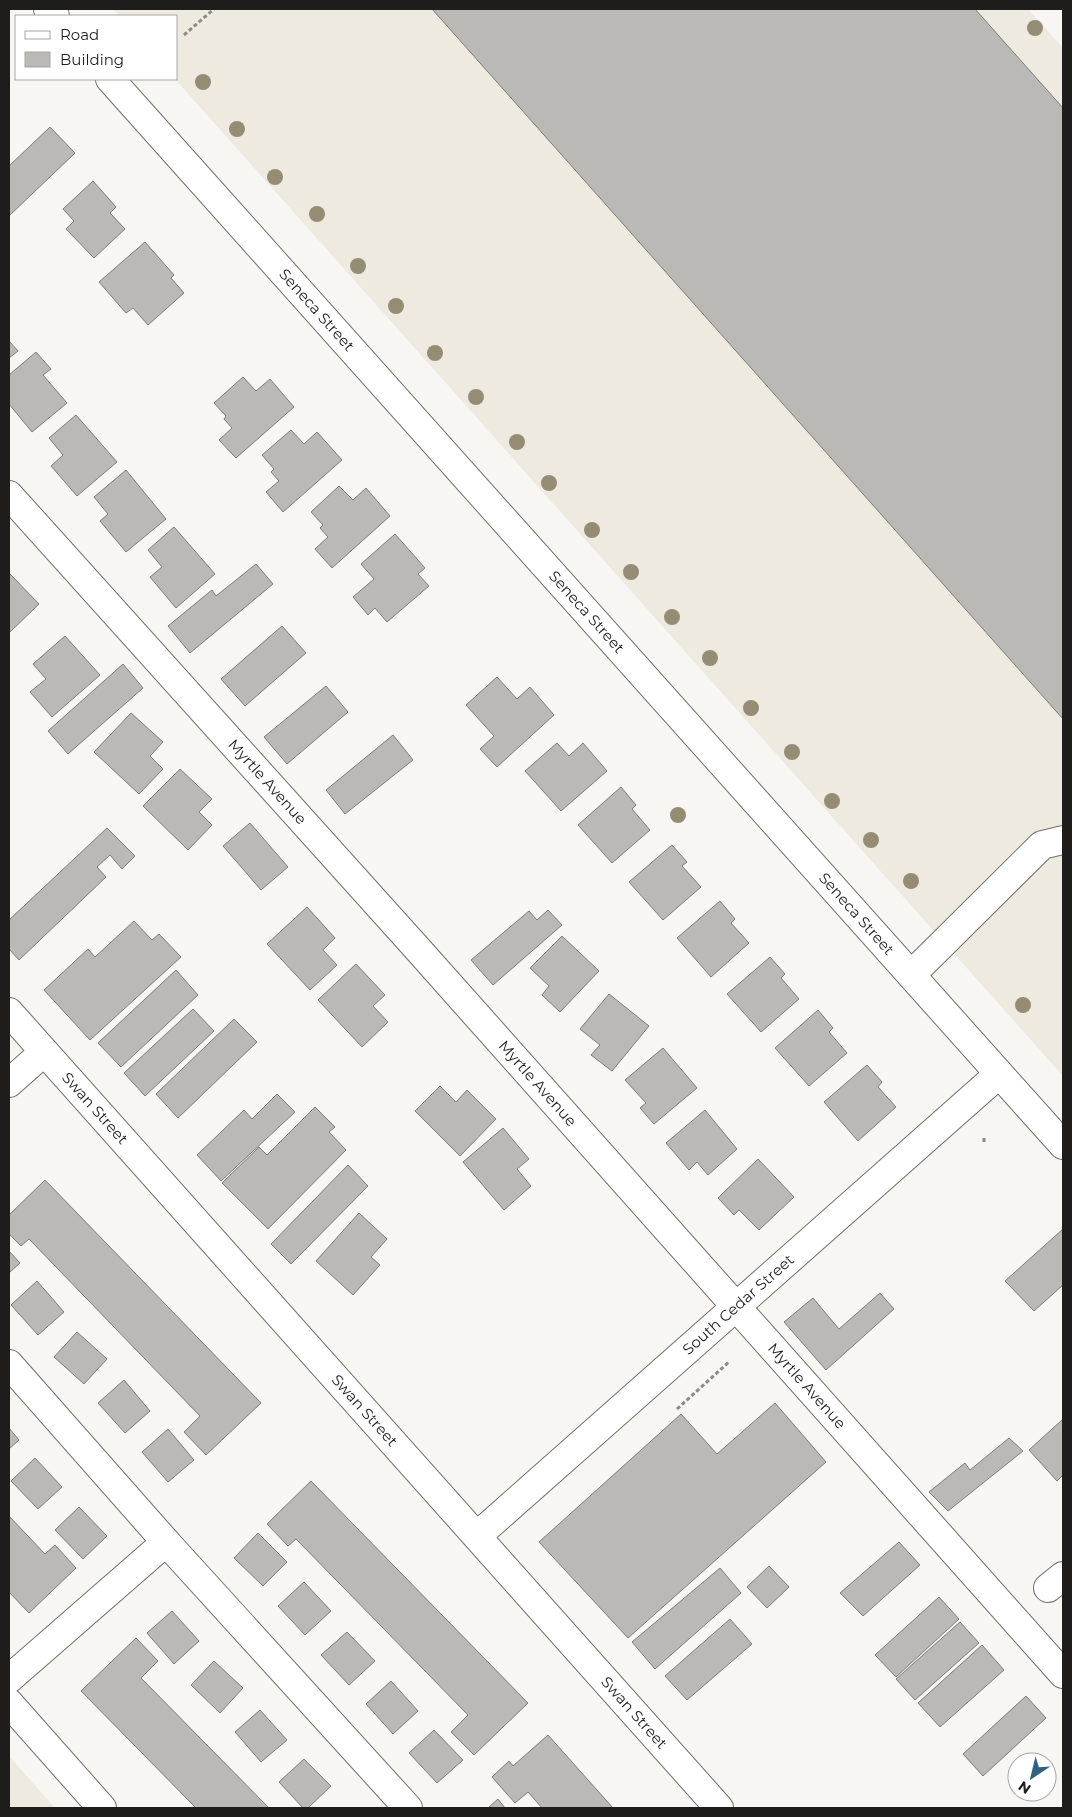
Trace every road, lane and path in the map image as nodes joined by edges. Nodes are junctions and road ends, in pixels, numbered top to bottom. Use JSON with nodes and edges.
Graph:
{"nodes":[{"id":1,"x":214,"y":9,"type":"edge"},
{"id":2,"x":184,"y":36,"type":"dead end"},
{"id":3,"x":111,"y":80,"type":"edge"},
{"id":4,"x":9,"y":495,"type":"edge"},
{"id":5,"x":1063,"y":840,"type":"edge"},
{"id":6,"x":910,"y":975,"type":"junction"},
{"id":7,"x":9,"y":1012,"type":"edge"},
{"id":8,"x":44,"y":1052,"type":"junction"},
{"id":9,"x":999,"y":1074,"type":"junction"},
{"id":10,"x":9,"y":1083,"type":"edge"},
{"id":11,"x":984,"y":1138,"type":"dead end"},
{"id":12,"x":984,"y":1144,"type":"dead end"},
{"id":13,"x":1063,"y":1145,"type":"edge"},
{"id":14,"x":737,"y":1307,"type":"junction"},
{"id":15,"x":730,"y":1361,"type":"dead end"},
{"id":16,"x":9,"y":1364,"type":"edge"},
{"id":17,"x":677,"y":1409,"type":"dead end"},
{"id":18,"x":477,"y":1536,"type":"junction"},
{"id":19,"x":166,"y":1542,"type":"junction"},
{"id":20,"x":1063,"y":1674,"type":"edge"},
{"id":21,"x":9,"y":1679,"type":"edge"},
{"id":22,"x":9,"y":1703,"type":"edge"},
{"id":23,"x":102,"y":1808,"type":"edge"},
{"id":24,"x":408,"y":1808,"type":"edge"},
{"id":25,"x":719,"y":1808,"type":"edge"}],
"edges":[{"from":1,"to":2,"type":"path"},
{"from":3,"to":6,"type":"main road","name":"Seneca Street"},
{"from":4,"to":14,"type":"main road","name":"Myrtle Avenue"},
{"from":5,"to":6,"type":"main road"},
{"from":6,"to":9,"type":"main road","name":"Seneca Street"},
{"from":7,"to":8,"type":"main road","name":"Swan Street"},
{"from":8,"to":10,"type":"main road"},
{"from":8,"to":18,"type":"main road","name":"Swan Street"},
{"from":9,"to":13,"type":"main road","name":"Seneca Street"},
{"from":9,"to":14,"type":"main road","name":"South Cedar Street"},
{"from":11,"to":12,"type":"path"},
{"from":14,"to":18,"type":"main road","name":"South Cedar Street"},
{"from":14,"to":20,"type":"main road","name":"Myrtle Avenue"},
{"from":15,"to":17,"type":"path"},
{"from":16,"to":19,"type":"main road"},
{"from":18,"to":25,"type":"main road","name":"Swan Street"},
{"from":19,"to":21,"type":"main road"},
{"from":19,"to":24,"type":"main road"},
{"from":22,"to":23,"type":"main road"}]}
